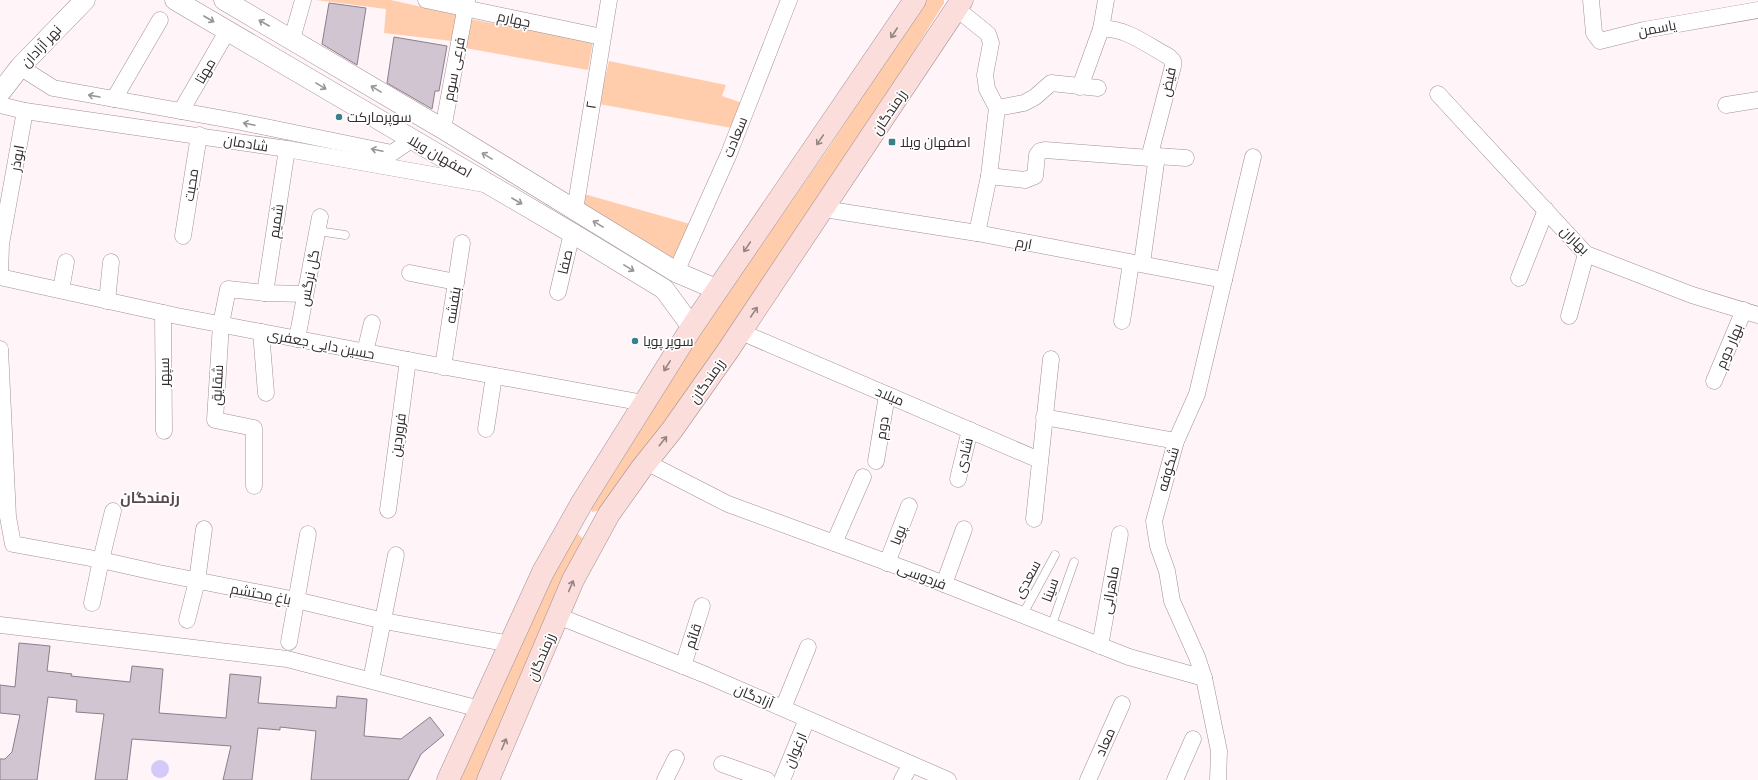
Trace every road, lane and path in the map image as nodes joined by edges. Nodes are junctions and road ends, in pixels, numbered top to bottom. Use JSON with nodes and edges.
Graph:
{"nodes":[{"id":1,"x":85,"y":0,"type":"edge"},
{"id":2,"x":175,"y":0,"type":"edge"},
{"id":3,"x":224,"y":0,"type":"edge"},
{"id":4,"x":303,"y":0,"type":"edge"},
{"id":5,"x":426,"y":0,"type":"edge"},
{"id":6,"x":609,"y":0,"type":"edge"},
{"id":7,"x":789,"y":0,"type":"edge"},
{"id":8,"x":915,"y":0,"type":"edge"},
{"id":9,"x":1106,"y":0,"type":"edge"},
{"id":10,"x":1591,"y":0,"type":"edge"},
{"id":11,"x":960,"y":3,"type":"edge"},
{"id":12,"x":466,"y":4,"type":"edge"},
{"id":13,"x":1758,"y":10,"type":"edge"},
{"id":14,"x":160,"y":20,"type":"dead end"},
{"id":15,"x":1101,"y":29,"type":"junction"},
{"id":16,"x":228,"y":30,"type":"junction"},
{"id":17,"x":602,"y":37,"type":"junction"},
{"id":18,"x":292,"y":39,"type":"junction"},
{"id":19,"x":20,"y":67,"type":"junction"},
{"id":20,"x":1080,"y":86,"type":"junction"},
{"id":21,"x":1098,"y":88,"type":"dead end"},
{"id":22,"x":0,"y":93,"type":"edge"},
{"id":23,"x":1438,"y":94,"type":"dead end"},
{"id":24,"x":114,"y":99,"type":"junction"},
{"id":25,"x":1758,"y":100,"type":"edge"},
{"id":26,"x":0,"y":105,"type":"edge"},
{"id":27,"x":1726,"y":105,"type":"dead end"},
{"id":28,"x":997,"y":108,"type":"junction"},
{"id":29,"x":25,"y":111,"type":"junction"},
{"id":30,"x":181,"y":111,"type":"junction"},
{"id":31,"x":443,"y":129,"type":"junction"},
{"id":32,"x":199,"y":135,"type":"junction"},
{"id":33,"x":411,"y":140,"type":"junction"},
{"id":34,"x":287,"y":149,"type":"junction"},
{"id":35,"x":1153,"y":157,"type":"junction"},
{"id":36,"x":1253,"y":157,"type":"dead end"},
{"id":37,"x":1186,"y":158,"type":"dead end"},
{"id":38,"x":989,"y":176,"type":"junction"},
{"id":39,"x":490,"y":186,"type":"junction"},
{"id":40,"x":824,"y":209,"type":"junction"},
{"id":41,"x":575,"y":210,"type":"junction"},
{"id":42,"x":1546,"y":210,"type":"junction"},
{"id":43,"x":319,"y":224,"type":"joint"},
{"id":44,"x":572,"y":232,"type":"junction"},
{"id":45,"x":977,"y":233,"type":"junction"},
{"id":46,"x":345,"y":235,"type":"dead end"},
{"id":47,"x":183,"y":236,"type":"dead end"},
{"id":48,"x":462,"y":243,"type":"dead end"},
{"id":49,"x":1586,"y":254,"type":"junction"},
{"id":50,"x":66,"y":262,"type":"dead end"},
{"id":51,"x":111,"y":262,"type":"dead end"},
{"id":52,"x":1136,"y":263,"type":"junction"},
{"id":53,"x":676,"y":272,"type":"junction"},
{"id":54,"x":410,"y":273,"type":"dead end"},
{"id":55,"x":0,"y":277,"type":"edge"},
{"id":56,"x":1519,"y":278,"type":"dead end"},
{"id":57,"x":1224,"y":280,"type":"junction"},
{"id":58,"x":456,"y":282,"type":"junction"},
{"id":59,"x":61,"y":290,"type":"junction"},
{"id":60,"x":718,"y":290,"type":"junction"},
{"id":61,"x":558,"y":292,"type":"dead end"},
{"id":62,"x":264,"y":293,"type":"junction"},
{"id":63,"x":305,"y":294,"type":"junction"},
{"id":64,"x":107,"y":301,"type":"junction"},
{"id":65,"x":1751,"y":312,"type":"edge"},
{"id":66,"x":163,"y":313,"type":"junction"},
{"id":67,"x":1569,"y":316,"type":"dead end"},
{"id":68,"x":1122,"y":321,"type":"dead end"},
{"id":69,"x":372,"y":323,"type":"dead end"},
{"id":70,"x":221,"y":324,"type":"junction"},
{"id":71,"x":692,"y":327,"type":"junction"},
{"id":72,"x":261,"y":332,"type":"junction"},
{"id":73,"x":741,"y":332,"type":"junction"},
{"id":74,"x":297,"y":339,"type":"junction"},
{"id":75,"x":0,"y":349,"type":"edge"},
{"id":76,"x":365,"y":352,"type":"junction"},
{"id":77,"x":1051,"y":359,"type":"dead end"},
{"id":78,"x":408,"y":360,"type":"junction"},
{"id":79,"x":443,"y":367,"type":"junction"},
{"id":80,"x":494,"y":376,"type":"junction"},
{"id":81,"x":1714,"y":381,"type":"dead end"},
{"id":82,"x":1,"y":384,"type":"edge"},
{"id":83,"x":266,"y":393,"type":"dead end"},
{"id":84,"x":887,"y":395,"type":"junction"},
{"id":85,"x":644,"y":403,"type":"junction"},
{"id":86,"x":1044,"y":417,"type":"junction"},
{"id":87,"x":486,"y":429,"type":"dead end"},
{"id":88,"x":970,"y":430,"type":"junction"},
{"id":89,"x":164,"y":431,"type":"dead end"},
{"id":90,"x":1176,"y":441,"type":"junction"},
{"id":91,"x":1039,"y":460,"type":"junction"},
{"id":92,"x":876,"y":461,"type":"dead end"},
{"id":93,"x":646,"y":462,"type":"junction"},
{"id":94,"x":863,"y":477,"type":"dead end"},
{"id":95,"x":958,"y":479,"type":"dead end"},
{"id":96,"x":254,"y":486,"type":"dead end"},
{"id":97,"x":909,"y":506,"type":"dead end"},
{"id":98,"x":388,"y":510,"type":"dead end"},
{"id":99,"x":113,"y":511,"type":"dead end"},
{"id":100,"x":4,"y":516,"type":"edge"},
{"id":101,"x":1034,"y":519,"type":"dead end"},
{"id":102,"x":204,"y":529,"type":"dead end"},
{"id":103,"x":964,"y":529,"type":"dead end"},
{"id":104,"x":308,"y":534,"type":"dead end"},
{"id":105,"x":1120,"y":534,"type":"dead end"},
{"id":106,"x":834,"y":543,"type":"junction"},
{"id":107,"x":396,"y":555,"type":"dead end"},
{"id":108,"x":1056,"y":555,"type":"dead end"},
{"id":109,"x":101,"y":560,"type":"junction"},
{"id":110,"x":1074,"y":562,"type":"dead end"},
{"id":111,"x":887,"y":563,"type":"junction"},
{"id":112,"x":197,"y":581,"type":"junction"},
{"id":113,"x":944,"y":584,"type":"junction"},
{"id":114,"x":296,"y":600,"type":"junction"},
{"id":115,"x":92,"y":603,"type":"dead end"},
{"id":116,"x":702,"y":606,"type":"dead end"},
{"id":117,"x":558,"y":616,"type":"junction"},
{"id":118,"x":1022,"y":616,"type":"junction"},
{"id":119,"x":186,"y":620,"type":"dead end"},
{"id":120,"x":384,"y":621,"type":"junction"},
{"id":121,"x":0,"y":626,"type":"edge"},
{"id":122,"x":1051,"y":627,"type":"junction"},
{"id":123,"x":289,"y":642,"type":"dead end"},
{"id":124,"x":510,"y":644,"type":"junction"},
{"id":125,"x":1100,"y":646,"type":"junction"},
{"id":126,"x":808,"y":647,"type":"dead end"},
{"id":127,"x":683,"y":666,"type":"junction"},
{"id":128,"x":372,"y":675,"type":"dead end"},
{"id":129,"x":1204,"y":678,"type":"junction"},
{"id":130,"x":1122,"y":704,"type":"dead end"},
{"id":131,"x":783,"y":708,"type":"junction"},
{"id":132,"x":480,"y":709,"type":"junction"},
{"id":133,"x":807,"y":719,"type":"junction"},
{"id":134,"x":1193,"y":739,"type":"dead end"},
{"id":135,"x":676,"y":758,"type":"dead end"},
{"id":136,"x":722,"y":764,"type":"dead end"},
{"id":137,"x":911,"y":764,"type":"junction"},
{"id":138,"x":494,"y":778,"type":"edge"},
{"id":139,"x":448,"y":780,"type":"edge"},
{"id":140,"x":665,"y":780,"type":"edge"},
{"id":141,"x":767,"y":780,"type":"edge"},
{"id":142,"x":782,"y":780,"type":"edge"},
{"id":143,"x":902,"y":780,"type":"edge"},
{"id":144,"x":948,"y":780,"type":"edge"},
{"id":145,"x":1088,"y":780,"type":"edge"},
{"id":146,"x":1175,"y":780,"type":"edge"},
{"id":147,"x":1218,"y":780,"type":"edge"}],
"edges":[{"from":1,"to":19,"type":"street","name":"نهر آزادان"},
{"from":2,"to":16,"type":"street","name":"اصفهان ویلا","one_way":true},
{"from":18,"to":3,"type":"street","name":"اصفهان ویلا","one_way":true},
{"from":4,"to":18,"type":"street"},
{"from":5,"to":12,"type":"street","name":"چهارم"},
{"from":6,"to":17,"type":"street","name":"۲"},
{"from":7,"to":53,"type":"street","name":"سعادت"},
{"from":8,"to":60,"type":"main road","one_way":true},
{"from":9,"to":15,"type":"street"},
{"from":10,"to":13,"type":"street","name":"یاسمن"},
{"from":11,"to":28,"type":"street"},
{"from":11,"to":40,"type":"main road","name":"رزمندگان"},
{"from":12,"to":17,"type":"street","name":"چهارم"},
{"from":12,"to":31,"type":"street","name":"فرعی سوم"},
{"from":14,"to":24,"type":"street"},
{"from":15,"to":20,"type":"street"},
{"from":15,"to":35,"type":"street","name":"فیض"},
{"from":16,"to":30,"type":"street","name":"مهتا"},
{"from":16,"to":33,"type":"street","name":"اصفهان ویلا","one_way":true},
{"from":17,"to":41,"type":"street","name":"۲"},
{"from":31,"to":18,"type":"street","name":"اصفهان ویلا","one_way":true},
{"from":19,"to":22,"type":"street","name":"نهر آزادان"},
{"from":24,"to":19,"type":"street","name":"شادمان","one_way":true},
{"from":20,"to":21,"type":"street"},
{"from":20,"to":28,"type":"street"},
{"from":23,"to":42,"type":"street","name":"بهاران"},
{"from":24,"to":30,"type":"street","name":"شادمان"},
{"from":25,"to":27,"type":"street"},
{"from":26,"to":29,"type":"street","name":"شادمان"},
{"from":28,"to":38,"type":"street"},
{"from":29,"to":32,"type":"street","name":"شادمان"},
{"from":29,"to":55,"type":"street","name":"ابوذر"},
{"from":33,"to":30,"type":"street","name":"شادمان","one_way":true},
{"from":41,"to":31,"type":"street","name":"اصفهان ویلا","one_way":true},
{"from":32,"to":34,"type":"street","name":"شادمان"},
{"from":32,"to":47,"type":"street","name":"محبت"},
{"from":33,"to":39,"type":"street","name":"اصفهان ویلا"},
{"from":34,"to":39,"type":"street","name":"شادمان"},
{"from":34,"to":62,"type":"street","name":"شمیم"},
{"from":35,"to":37,"type":"street"},
{"from":35,"to":38,"type":"street"},
{"from":35,"to":52,"type":"street"},
{"from":36,"to":57,"type":"street","name":"شکوفه"},
{"from":38,"to":45,"type":"street"},
{"from":39,"to":44,"type":"street","name":"اصفهان ویلا","one_way":true},
{"from":40,"to":45,"type":"street","name":"ارم"},
{"from":73,"to":40,"type":"main road","name":"رزمندگان","one_way":true},
{"from":53,"to":41,"type":"street","name":"اصفهان ویلا","one_way":true},
{"from":42,"to":49,"type":"street","name":"بهاران"},
{"from":42,"to":56,"type":"street"},
{"from":43,"to":46,"type":"lane"},
{"from":43,"to":63,"type":"street","name":"گل نرگس"},
{"from":44,"to":61,"type":"street","name":"صفا"},
{"from":44,"to":71,"type":"street","name":"اصفهان ویلا","one_way":true},
{"from":45,"to":52,"type":"street","name":"ارم"},
{"from":48,"to":58,"type":"street","name":"بنفشه"},
{"from":49,"to":65,"type":"street","name":"بهاران"},
{"from":49,"to":67,"type":"street"},
{"from":50,"to":59,"type":"street"},
{"from":51,"to":64,"type":"street"},
{"from":52,"to":57,"type":"street","name":"ارم"},
{"from":52,"to":68,"type":"street"},
{"from":53,"to":60,"type":"street","name":"اصفهان ویلا"},
{"from":54,"to":58,"type":"street"},
{"from":55,"to":59,"type":"street","name":"حسین دایی جعفری"},
{"from":57,"to":90,"type":"street","name":"شکوفه"},
{"from":58,"to":79,"type":"street","name":"بنفشه"},
{"from":59,"to":64,"type":"street","name":"حسین دایی جعفری"},
{"from":60,"to":71,"type":"main road"},
{"from":62,"to":63,"type":"street"},
{"from":62,"to":70,"type":"street"},
{"from":63,"to":74,"type":"street","name":"گل نرگس"},
{"from":64,"to":66,"type":"street","name":"حسین دایی جعفری"},
{"from":65,"to":81,"type":"street","name":"بهار دوم"},
{"from":66,"to":70,"type":"street","name":"حسین دایی جعفری"},
{"from":66,"to":89,"type":"street","name":"سپهر"},
{"from":69,"to":76,"type":"street"},
{"from":70,"to":72,"type":"street","name":"حسین دایی جعفری"},
{"from":70,"to":96,"type":"street","name":"شقایق"},
{"from":71,"to":85,"type":"main road","one_way":true},
{"from":72,"to":74,"type":"street","name":"حسین دایی جعفری"},
{"from":72,"to":83,"type":"street"},
{"from":73,"to":84,"type":"street","name":"میلاد"},
{"from":93,"to":73,"type":"main road","name":"رزمندگان","one_way":true},
{"from":74,"to":76,"type":"street","name":"حسین دایی جعفری"},
{"from":75,"to":82,"type":"street"},
{"from":76,"to":78,"type":"street","name":"حسین دایی جعفری"},
{"from":77,"to":86,"type":"street"},
{"from":78,"to":79,"type":"street","name":"حسین دایی جعفری"},
{"from":78,"to":98,"type":"street","name":"فروردین"},
{"from":79,"to":80,"type":"street","name":"حسین دایی جعفری"},
{"from":80,"to":85,"type":"street","name":"حسین دایی جعفری"},
{"from":80,"to":87,"type":"street"},
{"from":82,"to":100,"type":"street"},
{"from":84,"to":88,"type":"street","name":"میلاد"},
{"from":84,"to":92,"type":"street","name":"دوم"},
{"from":85,"to":124,"type":"main road"},
{"from":86,"to":90,"type":"street"},
{"from":86,"to":91,"type":"street"},
{"from":88,"to":91,"type":"street","name":"میلاد"},
{"from":88,"to":95,"type":"street","name":"شادی"},
{"from":90,"to":129,"type":"street","name":"شکوفه"},
{"from":91,"to":101,"type":"street"},
{"from":93,"to":106,"type":"street","name":"فردوسی"},
{"from":117,"to":93,"type":"main road","name":"رزمندگان","one_way":true},
{"from":94,"to":106,"type":"street"},
{"from":97,"to":111,"type":"street","name":"پویا"},
{"from":99,"to":109,"type":"street"},
{"from":100,"to":109,"type":"street","name":"باغ محتشم"},
{"from":102,"to":112,"type":"street"},
{"from":103,"to":113,"type":"street"},
{"from":104,"to":114,"type":"street"},
{"from":105,"to":125,"type":"street","name":"ماهرانی"},
{"from":106,"to":111,"type":"street","name":"فردوسی"},
{"from":107,"to":120,"type":"street"},
{"from":108,"to":118,"type":"lane","name":"سعدی"},
{"from":109,"to":112,"type":"street","name":"باغ محتشم"},
{"from":109,"to":115,"type":"street"},
{"from":110,"to":122,"type":"lane","name":"سینا"},
{"from":111,"to":113,"type":"street","name":"فردوسی"},
{"from":112,"to":114,"type":"street","name":"باغ محتشم"},
{"from":112,"to":119,"type":"street"},
{"from":113,"to":118,"type":"street","name":"فردوسی"},
{"from":114,"to":120,"type":"street","name":"باغ محتشم"},
{"from":114,"to":123,"type":"street"},
{"from":116,"to":127,"type":"street","name":"قائم"},
{"from":117,"to":127,"type":"street","name":"آزادگان"},
{"from":138,"to":117,"type":"main road","name":"رزمندگان","one_way":true},
{"from":118,"to":122,"type":"street","name":"فردوسی"},
{"from":120,"to":124,"type":"street","name":"باغ محتشم"},
{"from":120,"to":128,"type":"street"},
{"from":121,"to":132,"type":"street"},
{"from":122,"to":125,"type":"street","name":"فردوسی"},
{"from":124,"to":132,"type":"main road"},
{"from":125,"to":129,"type":"street","name":"فردوسی"},
{"from":126,"to":131,"type":"street"},
{"from":127,"to":131,"type":"street","name":"آزادگان"},
{"from":129,"to":147,"type":"street","name":"شکوفه"},
{"from":130,"to":145,"type":"street","name":"معاد"},
{"from":131,"to":133,"type":"street","name":"آزادگان"},
{"from":132,"to":139,"type":"main road"},
{"from":133,"to":137,"type":"street","name":"آزادگان"},
{"from":133,"to":142,"type":"street","name":"ارغوان"},
{"from":134,"to":146,"type":"street"},
{"from":135,"to":140,"type":"street"},
{"from":136,"to":141,"type":"street"},
{"from":137,"to":143,"type":"street"},
{"from":137,"to":144,"type":"street","name":"آزادگان"}]}
